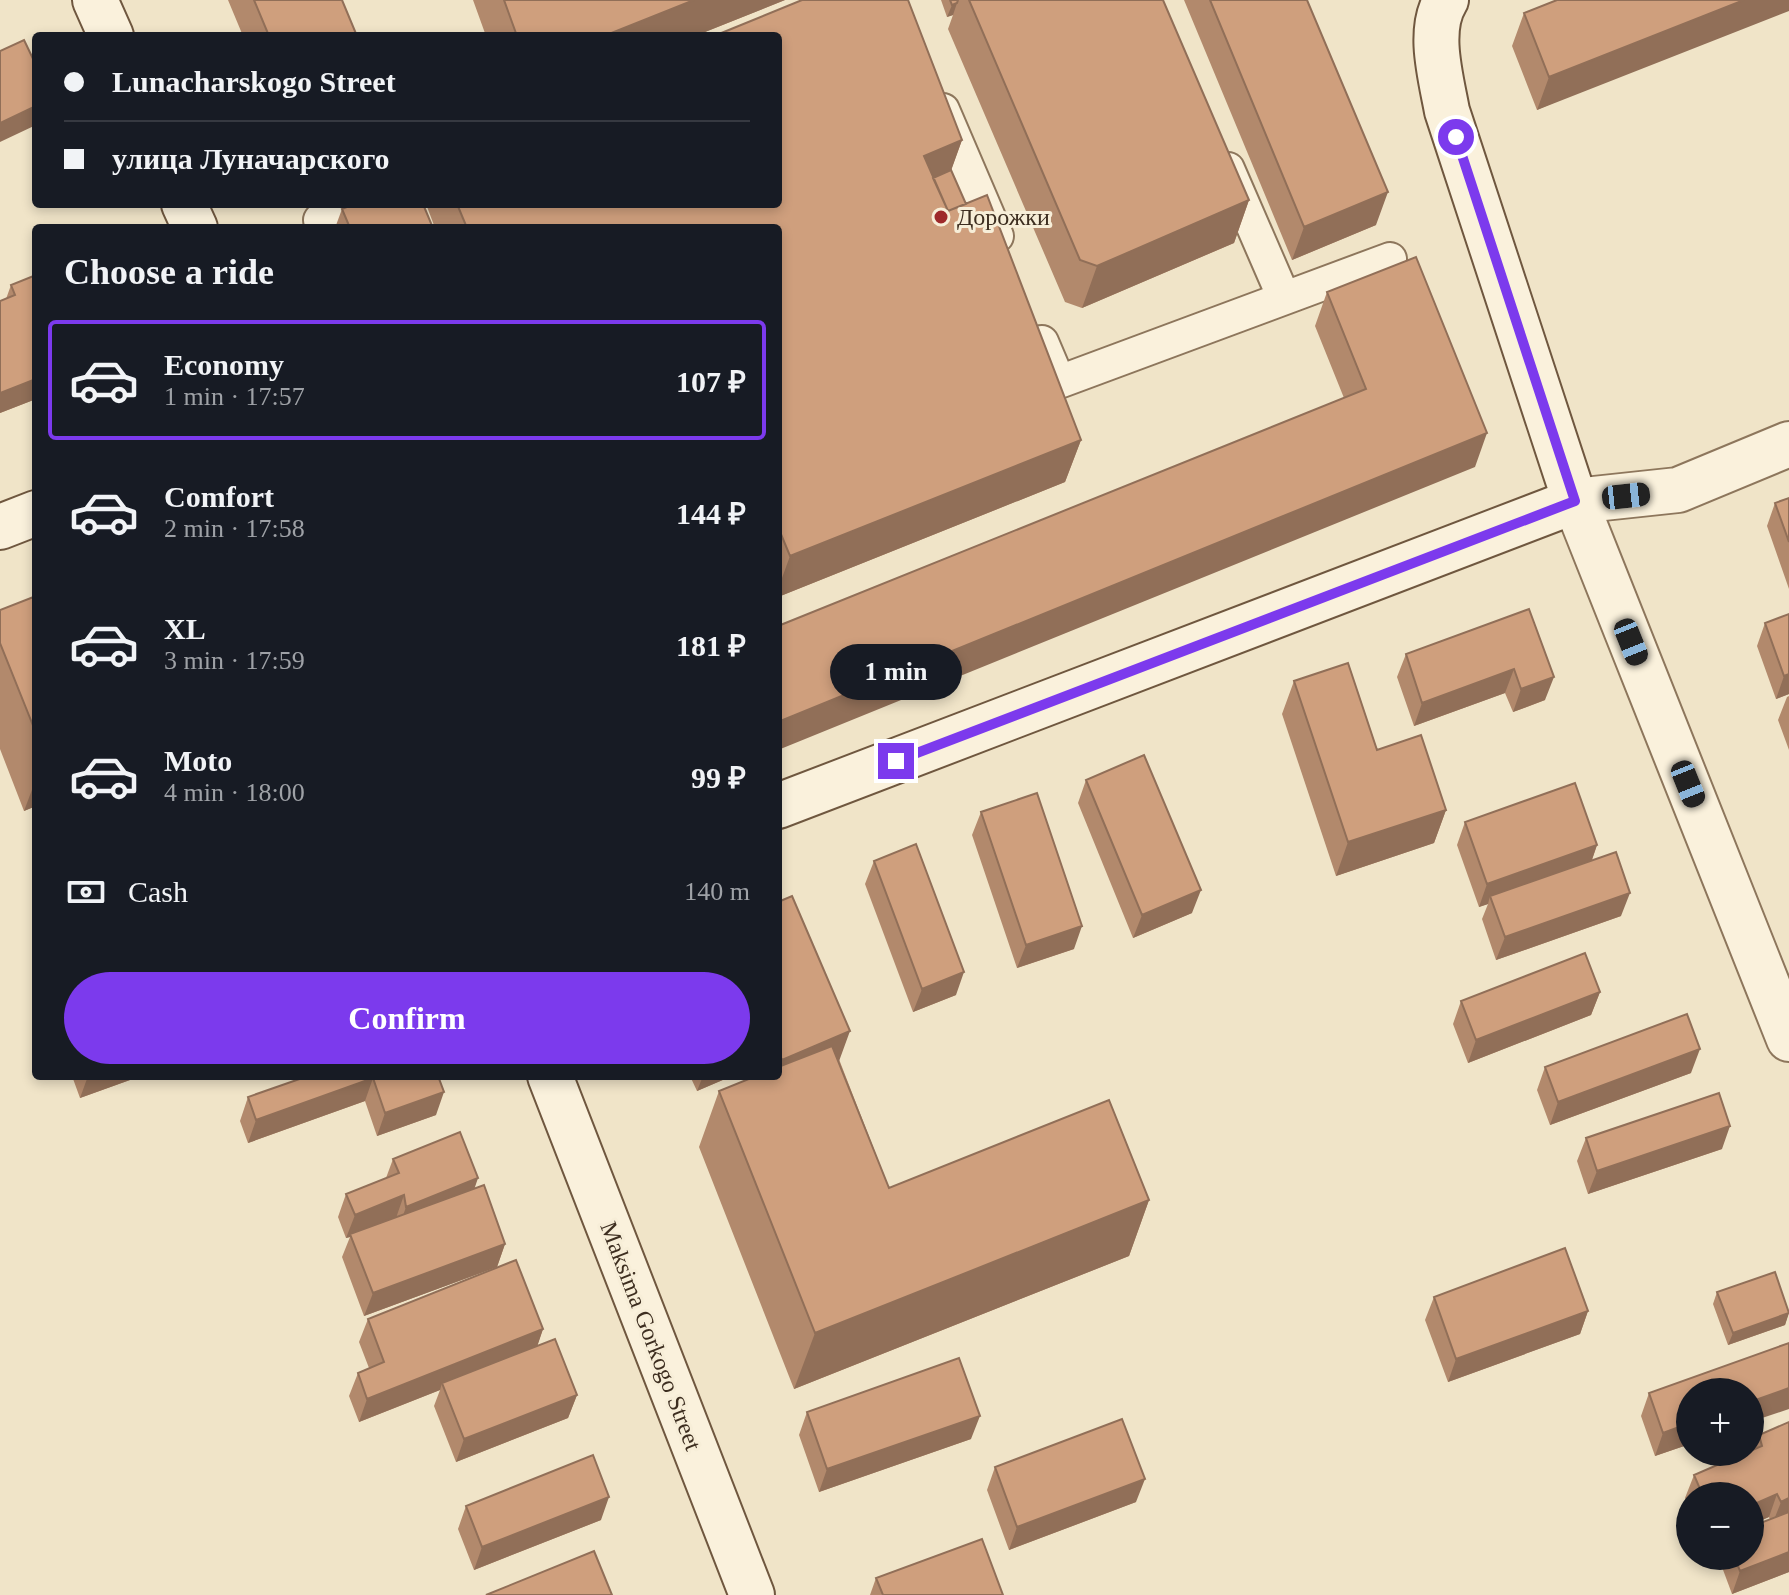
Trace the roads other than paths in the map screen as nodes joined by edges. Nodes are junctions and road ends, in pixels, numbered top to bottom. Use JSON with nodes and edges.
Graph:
{"nodes":[{"id":1,"x":95,"y":0,"type":"edge"},
{"id":2,"x":1446,"y":0,"type":"edge"},
{"id":3,"x":109,"y":32,"type":"edge"},
{"id":4,"x":934,"y":88,"type":"edge"},
{"id":5,"x":1217,"y":142,"type":"edge"},
{"id":6,"x":348,"y":208,"type":"edge"},
{"id":7,"x":320,"y":220,"type":"dead end"},
{"id":8,"x":1390,"y":259,"type":"dead end"},
{"id":9,"x":1009,"y":265,"type":"edge"},
{"id":10,"x":1284,"y":298,"type":"junction"},
{"id":11,"x":1028,"y":309,"type":"edge"},
{"id":12,"x":1789,"y":444,"type":"edge"},
{"id":13,"x":1575,"y":501,"type":"junction"},
{"id":14,"x":32,"y":515,"type":"edge"},
{"id":15,"x":0,"y":527,"type":"edge"},
{"id":16,"x":782,"y":804,"type":"edge"},
{"id":17,"x":1789,"y":1039,"type":"edge"},
{"id":18,"x":552,"y":1080,"type":"edge"},
{"id":19,"x":752,"y":1595,"type":"edge"}],
"edges":[{"from":1,"to":3,"type":"street"},
{"from":2,"to":13,"type":"street"},
{"from":4,"to":9,"type":"lane"},
{"from":5,"to":10,"type":"lane"},
{"from":6,"to":7,"type":"lane"},
{"from":8,"to":10,"type":"lane"},
{"from":10,"to":11,"type":"lane"},
{"from":12,"to":13,"type":"street"},
{"from":13,"to":16,"type":"street"},
{"from":13,"to":17,"type":"street"},
{"from":14,"to":15,"type":"street"},
{"from":18,"to":19,"type":"street","name":"Maksima Gorkogo Street"}]}
